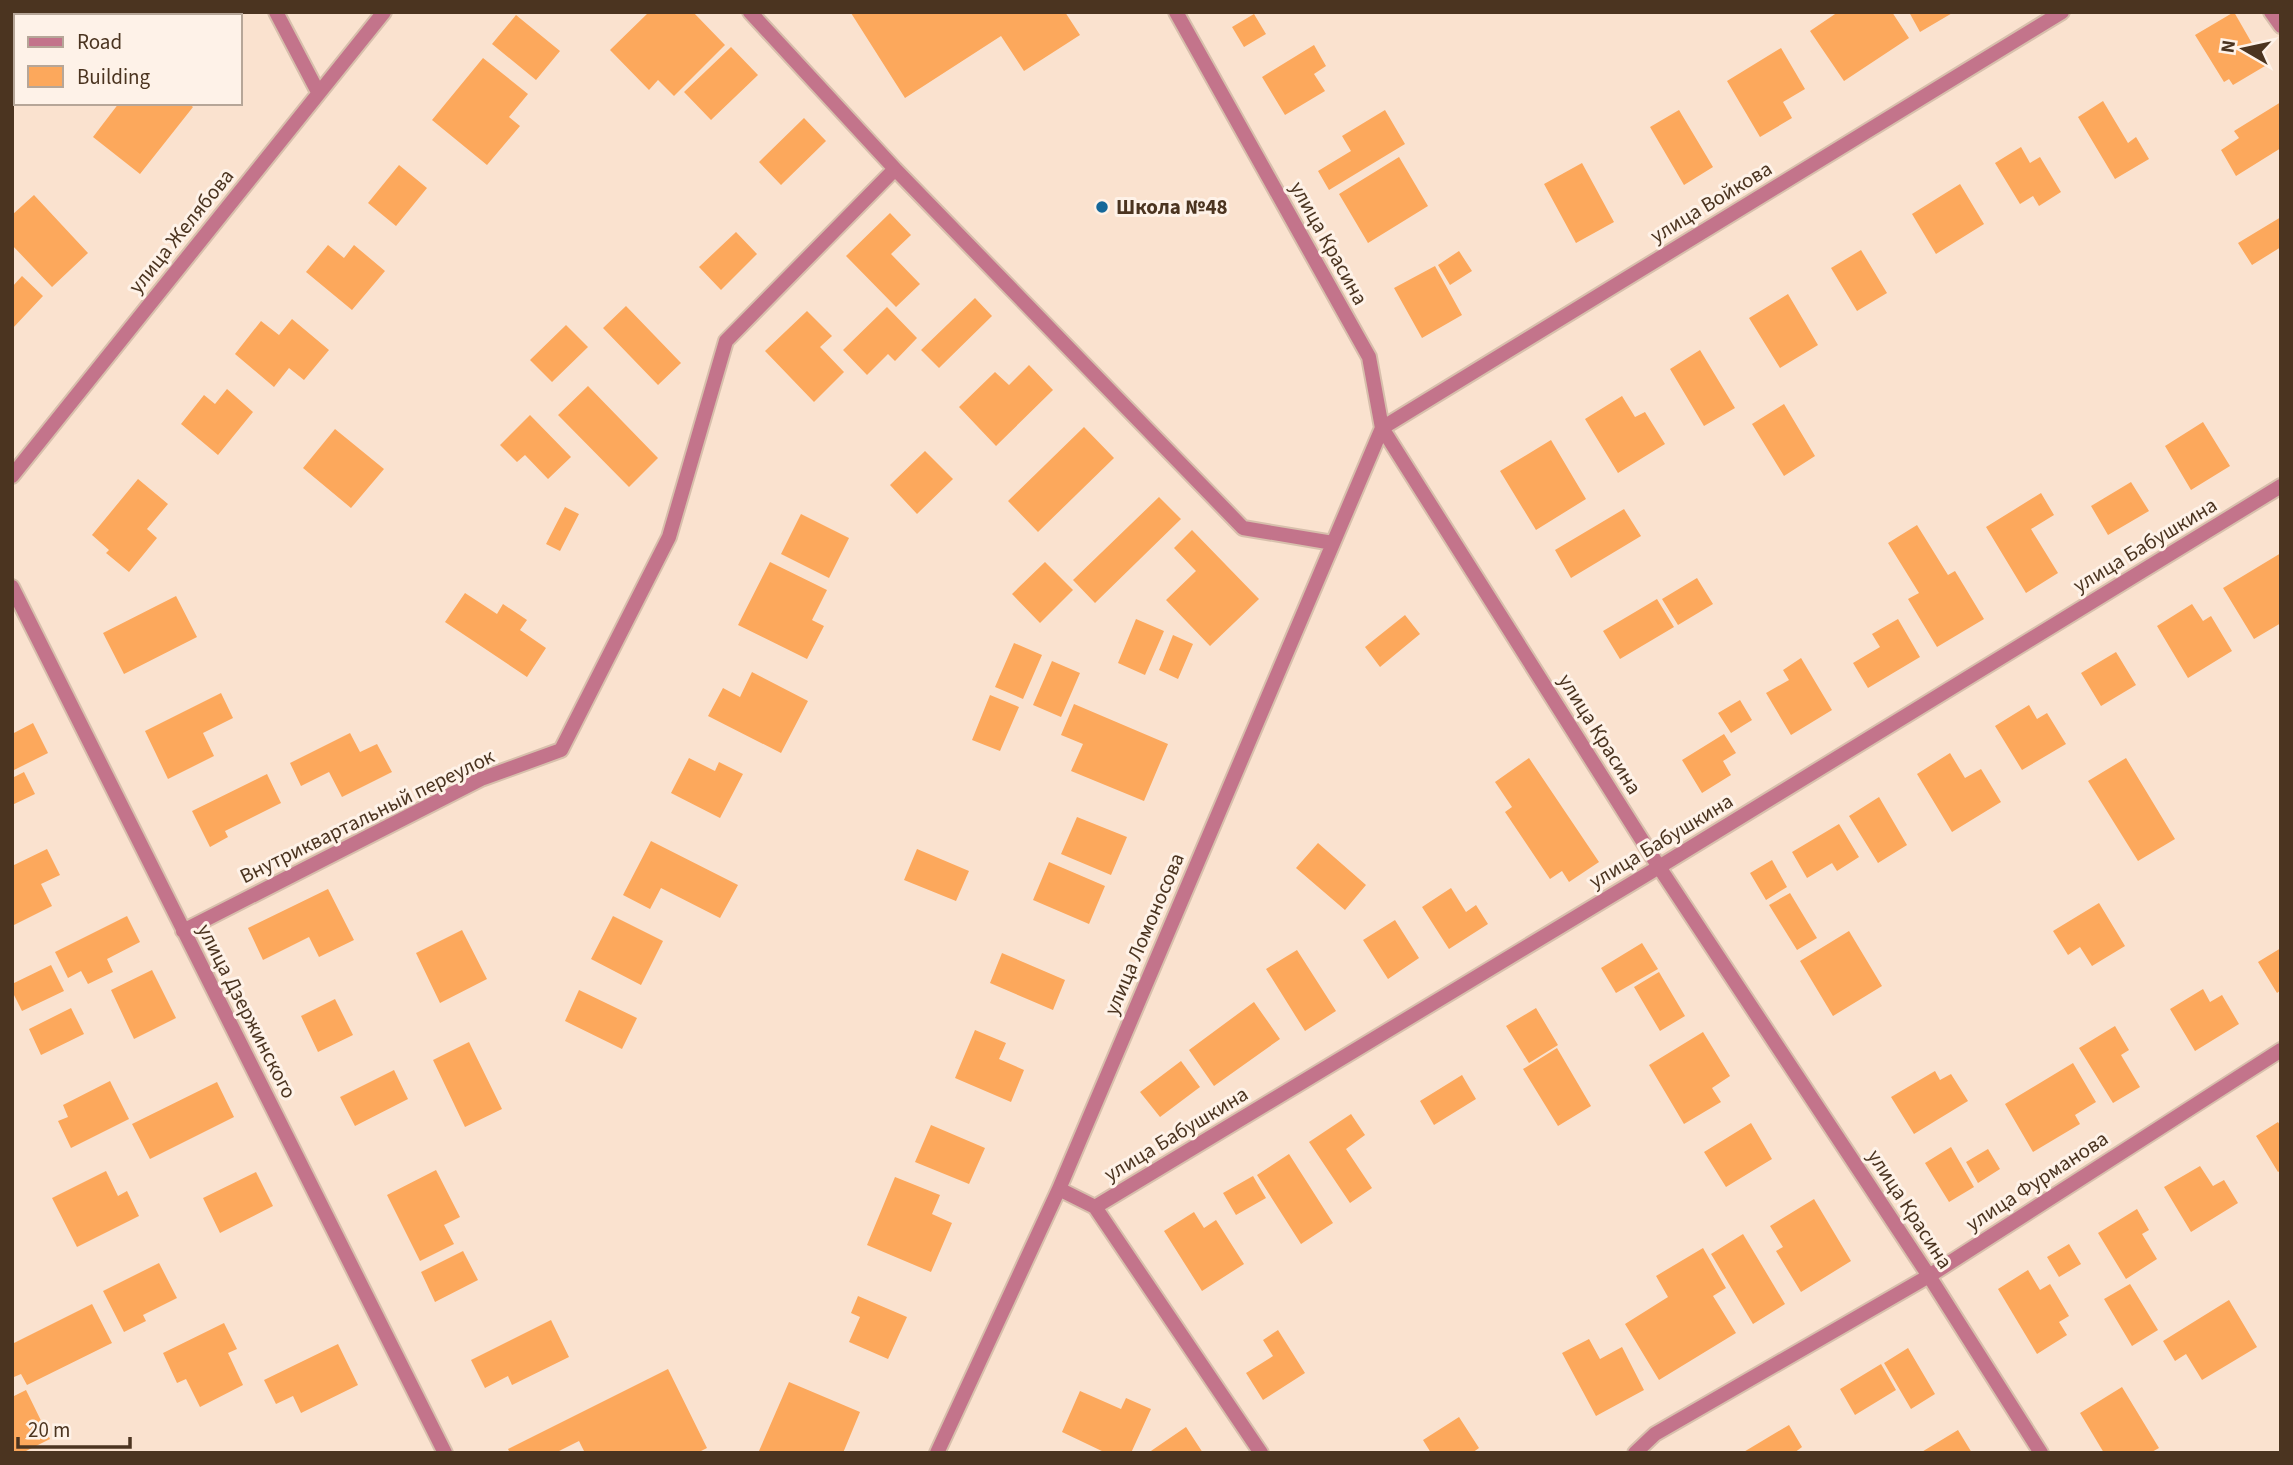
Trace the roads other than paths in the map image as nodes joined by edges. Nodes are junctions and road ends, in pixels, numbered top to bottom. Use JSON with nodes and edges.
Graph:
{"nodes":[{"id":1,"x":276,"y":12,"type":"edge"},
{"id":2,"x":384,"y":12,"type":"edge"},
{"id":3,"x":750,"y":12,"type":"edge"},
{"id":4,"x":2062,"y":12,"type":"edge"},
{"id":5,"x":2271,"y":12,"type":"edge"},
{"id":6,"x":1182,"y":14,"type":"edge"},
{"id":7,"x":2281,"y":26,"type":"edge"},
{"id":8,"x":318,"y":92,"type":"junction"},
{"id":9,"x":895,"y":169,"type":"junction"},
{"id":10,"x":1382,"y":428,"type":"junction"},
{"id":11,"x":12,"y":476,"type":"edge"},
{"id":12,"x":2281,"y":486,"type":"edge"},
{"id":13,"x":1333,"y":543,"type":"junction"},
{"id":14,"x":12,"y":587,"type":"edge"},
{"id":15,"x":1659,"y":867,"type":"junction"},
{"id":16,"x":183,"y":931,"type":"junction"},
{"id":17,"x":2281,"y":1050,"type":"edge"},
{"id":18,"x":1059,"y":1189,"type":"junction"},
{"id":19,"x":1095,"y":1207,"type":"junction"},
{"id":20,"x":1929,"y":1276,"type":"junction"},
{"id":21,"x":445,"y":1453,"type":"edge"},
{"id":22,"x":937,"y":1453,"type":"edge"},
{"id":23,"x":1261,"y":1453,"type":"edge"},
{"id":24,"x":1635,"y":1453,"type":"edge"},
{"id":25,"x":2041,"y":1453,"type":"edge"}],
"edges":[{"from":1,"to":8,"type":"street"},
{"from":2,"to":8,"type":"street","name":"улица Желябова"},
{"from":3,"to":9,"type":"street"},
{"from":4,"to":10,"type":"street","name":"улица Войкова"},
{"from":5,"to":7,"type":"street"},
{"from":6,"to":10,"type":"street","name":"улица Красина"},
{"from":8,"to":11,"type":"street","name":"улица Желябова"},
{"from":9,"to":13,"type":"street"},
{"from":9,"to":16,"type":"street","name":"Внутриквартальный переулок"},
{"from":10,"to":13,"type":"street","name":"улица Ломоносова"},
{"from":10,"to":15,"type":"street","name":"улица Красина"},
{"from":12,"to":15,"type":"street","name":"улица Бабушкина"},
{"from":13,"to":18,"type":"street","name":"улица Ломоносова"},
{"from":14,"to":16,"type":"street","name":"улица Дзержинского"},
{"from":15,"to":19,"type":"street","name":"улица Бабушкина"},
{"from":15,"to":20,"type":"street","name":"улица Красина"},
{"from":16,"to":21,"type":"street","name":"улица Дзержинского"},
{"from":17,"to":20,"type":"street","name":"улица Фурманова"},
{"from":18,"to":19,"type":"street","name":"улица Бабушкина"},
{"from":18,"to":22,"type":"street","name":"улица Ломоносова"},
{"from":19,"to":23,"type":"street"},
{"from":20,"to":24,"type":"street","name":"улица Фурманова"},
{"from":20,"to":25,"type":"street","name":"улица Красина"}]}
